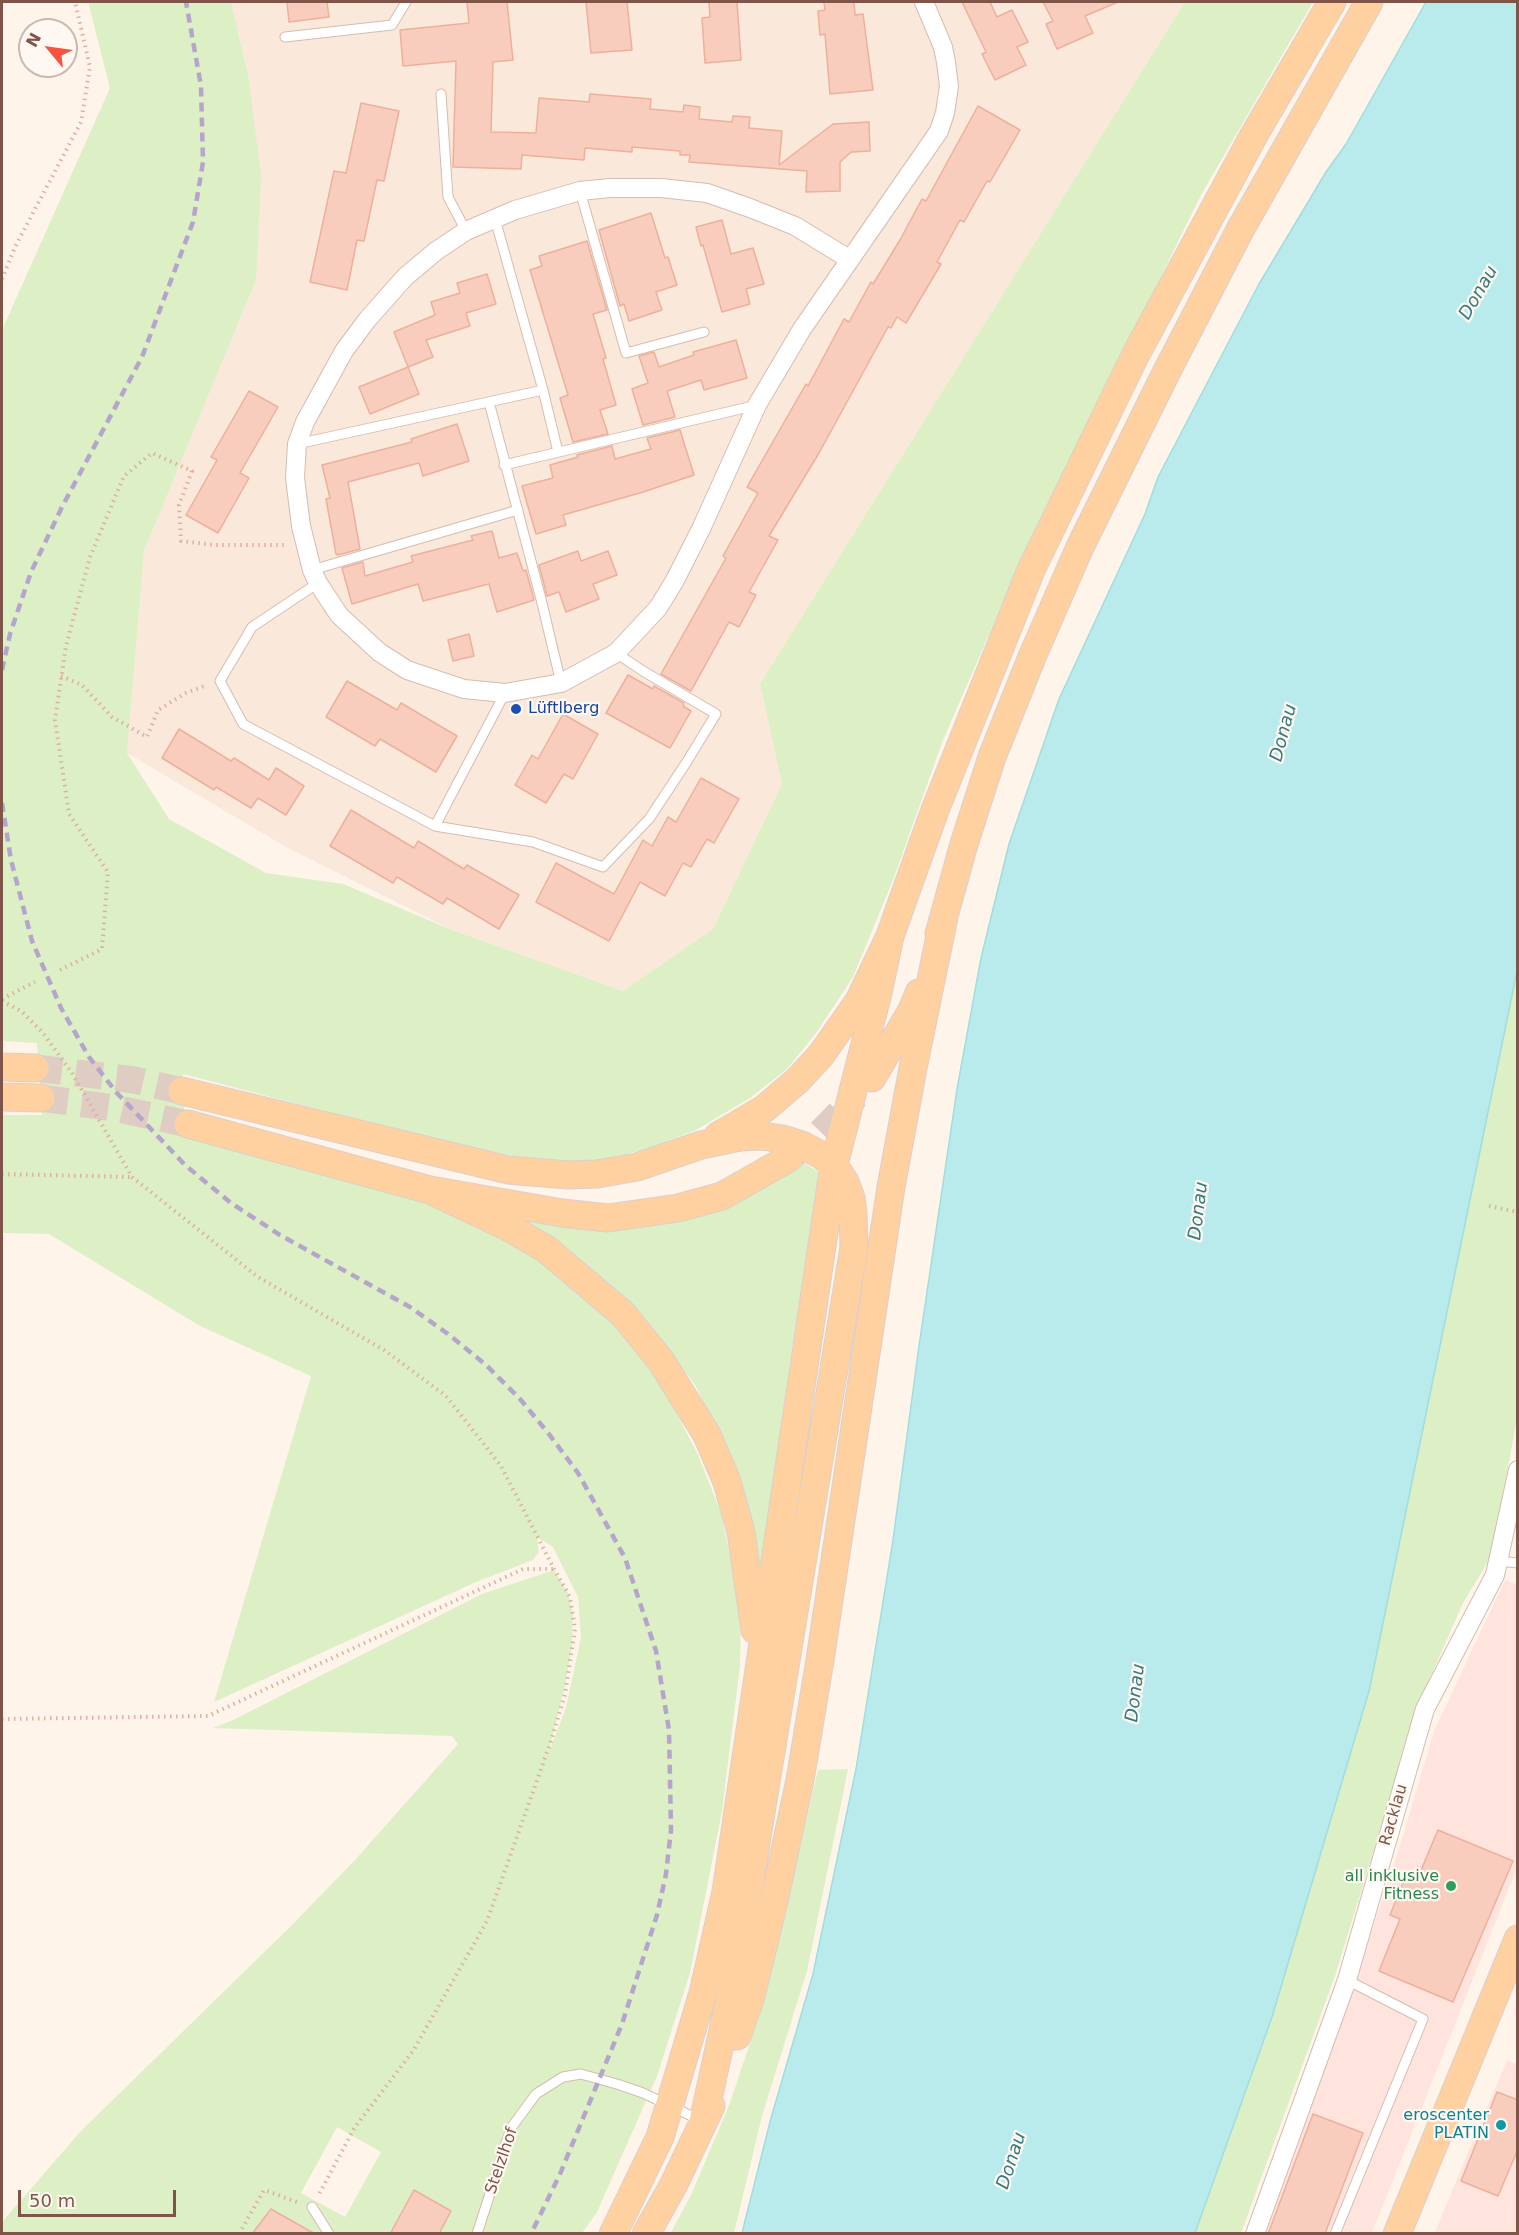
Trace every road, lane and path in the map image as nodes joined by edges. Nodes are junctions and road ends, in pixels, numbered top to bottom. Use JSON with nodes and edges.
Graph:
{"nodes":[{"id":1,"x":75,"y":2,"type":"edge"},
{"id":2,"x":406,"y":2,"type":"edge"},
{"id":3,"x":924,"y":2,"type":"edge"},
{"id":4,"x":1332,"y":2,"type":"edge"},
{"id":5,"x":1369,"y":2,"type":"edge"},
{"id":6,"x":285,"y":37,"type":"dead end"},
{"id":7,"x":441,"y":94,"type":"dead end"},
{"id":8,"x":580,"y":191,"type":"junction"},
{"id":9,"x":495,"y":219,"type":"junction"},
{"id":10,"x":466,"y":231,"type":"junction"},
{"id":11,"x":849,"y":259,"type":"junction"},
{"id":12,"x":2,"y":279,"type":"edge"},
{"id":13,"x":704,"y":332,"type":"dead end"},
{"id":14,"x":543,"y":390,"type":"junction"},
{"id":15,"x":489,"y":402,"type":"junction"},
{"id":16,"x":757,"y":405,"type":"junction"},
{"id":17,"x":297,"y":444,"type":"junction"},
{"id":18,"x":558,"y":452,"type":"junction"},
{"id":19,"x":504,"y":465,"type":"junction"},
{"id":20,"x":518,"y":510,"type":"junction"},
{"id":21,"x":305,"y":544,"type":"junction"},
{"id":22,"x":315,"y":576,"type":"junction"},
{"id":23,"x":616,"y":653,"type":"junction"},
{"id":24,"x":61,"y":676,"type":"junction"},
{"id":25,"x":219,"y":681,"type":"junction"},
{"id":26,"x":561,"y":683,"type":"junction"},
{"id":27,"x":505,"y":693,"type":"junction"},
{"id":28,"x":435,"y":826,"type":"junction"},
{"id":29,"x":944,"y":917,"type":"junction"},
{"id":30,"x":890,"y":936,"type":"junction"},
{"id":31,"x":60,"y":970,"type":"dead end"},
{"id":32,"x":35,"y":982,"type":"dead end"},
{"id":33,"x":2,"y":1000,"type":"edge"},
{"id":34,"x":2,"y":1067,"type":"edge"},
{"id":35,"x":35,"y":1068,"type":"tunnel mouth"},
{"id":36,"x":872,"y":1078,"type":"tunnel mouth"},
{"id":37,"x":182,"y":1091,"type":"tunnel mouth"},
{"id":38,"x":2,"y":1097,"type":"edge"},
{"id":39,"x":41,"y":1098,"type":"tunnel mouth"},
{"id":40,"x":188,"y":1124,"type":"tunnel mouth"},
{"id":41,"x":701,"y":1145,"type":"junction"},
{"id":42,"x":789,"y":1158,"type":"tunnel mouth"},
{"id":43,"x":834,"y":1165,"type":"junction"},
{"id":44,"x":2,"y":1174,"type":"edge"},
{"id":45,"x":132,"y":1178,"type":"junction"},
{"id":46,"x":430,"y":1190,"type":"junction"},
{"id":47,"x":1489,"y":1206,"type":"dead end"},
{"id":48,"x":1518,"y":1212,"type":"edge"},
{"id":49,"x":1518,"y":1470,"type":"edge"},
{"id":50,"x":1498,"y":1561,"type":"junction"},
{"id":51,"x":1518,"y":1563,"type":"edge"},
{"id":52,"x":554,"y":1569,"type":"junction"},
{"id":53,"x":2,"y":1719,"type":"edge"},
{"id":54,"x":750,"y":1722,"type":"junction"},
{"id":55,"x":1518,"y":1939,"type":"edge"},
{"id":56,"x":1347,"y":1980,"type":"junction"},
{"id":57,"x":670,"y":2107,"type":"junction"},
{"id":58,"x":703,"y":2122,"type":"junction"},
{"id":59,"x":312,"y":2207,"type":"junction"},
{"id":60,"x":239,"y":2234,"type":"edge"},
{"id":61,"x":329,"y":2234,"type":"edge"},
{"id":62,"x":477,"y":2234,"type":"edge"},
{"id":63,"x":613,"y":2234,"type":"edge"},
{"id":64,"x":646,"y":2234,"type":"edge"},
{"id":65,"x":1255,"y":2234,"type":"edge"},
{"id":66,"x":1335,"y":2234,"type":"edge"},
{"id":67,"x":1397,"y":2234,"type":"edge"}],
"edges":[{"from":1,"to":12,"type":"path"},
{"from":2,"to":6,"type":"lane"},
{"from":3,"to":11,"type":"street"},
{"from":4,"to":30,"type":"main road"},
{"from":5,"to":29,"type":"main road"},
{"from":7,"to":10,"type":"lane"},
{"from":8,"to":9,"type":"street"},
{"from":8,"to":11,"type":"street"},
{"from":8,"to":13,"type":"lane"},
{"from":9,"to":10,"type":"street"},
{"from":9,"to":14,"type":"lane"},
{"from":10,"to":17,"type":"street"},
{"from":11,"to":16,"type":"street"},
{"from":14,"to":15,"type":"lane"},
{"from":14,"to":18,"type":"lane"},
{"from":15,"to":17,"type":"lane"},
{"from":15,"to":19,"type":"lane"},
{"from":16,"to":18,"type":"lane"},
{"from":16,"to":23,"type":"street"},
{"from":17,"to":21,"type":"street"},
{"from":18,"to":19,"type":"lane"},
{"from":19,"to":20,"type":"lane"},
{"from":20,"to":22,"type":"lane"},
{"from":20,"to":26,"type":"lane"},
{"from":21,"to":22,"type":"street"},
{"from":21,"to":24,"type":"path"},
{"from":22,"to":25,"type":"lane"},
{"from":22,"to":27,"type":"street"},
{"from":23,"to":26,"type":"street"},
{"from":23,"to":28,"type":"lane"},
{"from":24,"to":25,"type":"path"},
{"from":24,"to":31,"type":"path"},
{"from":25,"to":28,"type":"lane"},
{"from":26,"to":27,"type":"street"},
{"from":27,"to":28,"type":"lane"},
{"from":29,"to":36,"type":"main road"},
{"from":29,"to":58,"type":"main road"},
{"from":30,"to":41,"type":"main road"},
{"from":30,"to":43,"type":"main road"},
{"from":32,"to":33,"type":"path"},
{"from":33,"to":45,"type":"path"},
{"from":34,"to":35,"type":"main road"},
{"from":37,"to":41,"type":"main road"},
{"from":38,"to":39,"type":"main road"},
{"from":40,"to":46,"type":"main road"},
{"from":41,"to":43,"type":"main road"},
{"from":42,"to":46,"type":"main road"},
{"from":43,"to":54,"type":"main road"},
{"from":43,"to":58,"type":"main road"},
{"from":44,"to":45,"type":"path"},
{"from":45,"to":52,"type":"path"},
{"from":46,"to":54,"type":"main road"},
{"from":47,"to":48,"type":"path"},
{"from":49,"to":50,"type":"street","name":"Racklau"},
{"from":50,"to":51,"type":"lane"},
{"from":50,"to":56,"type":"street","name":"Racklau"},
{"from":52,"to":53,"type":"path"},
{"from":52,"to":59,"type":"path"},
{"from":54,"to":57,"type":"main road"},
{"from":55,"to":67,"type":"main road"},
{"from":56,"to":65,"type":"street","name":"Racklau"},
{"from":56,"to":66,"type":"lane"},
{"from":57,"to":58,"type":"lane","name":"Stelzlhof"},
{"from":57,"to":62,"type":"lane","name":"Stelzlhof"},
{"from":57,"to":63,"type":"main road"},
{"from":58,"to":64,"type":"main road"},
{"from":59,"to":60,"type":"path"},
{"from":59,"to":61,"type":"lane"}]}
